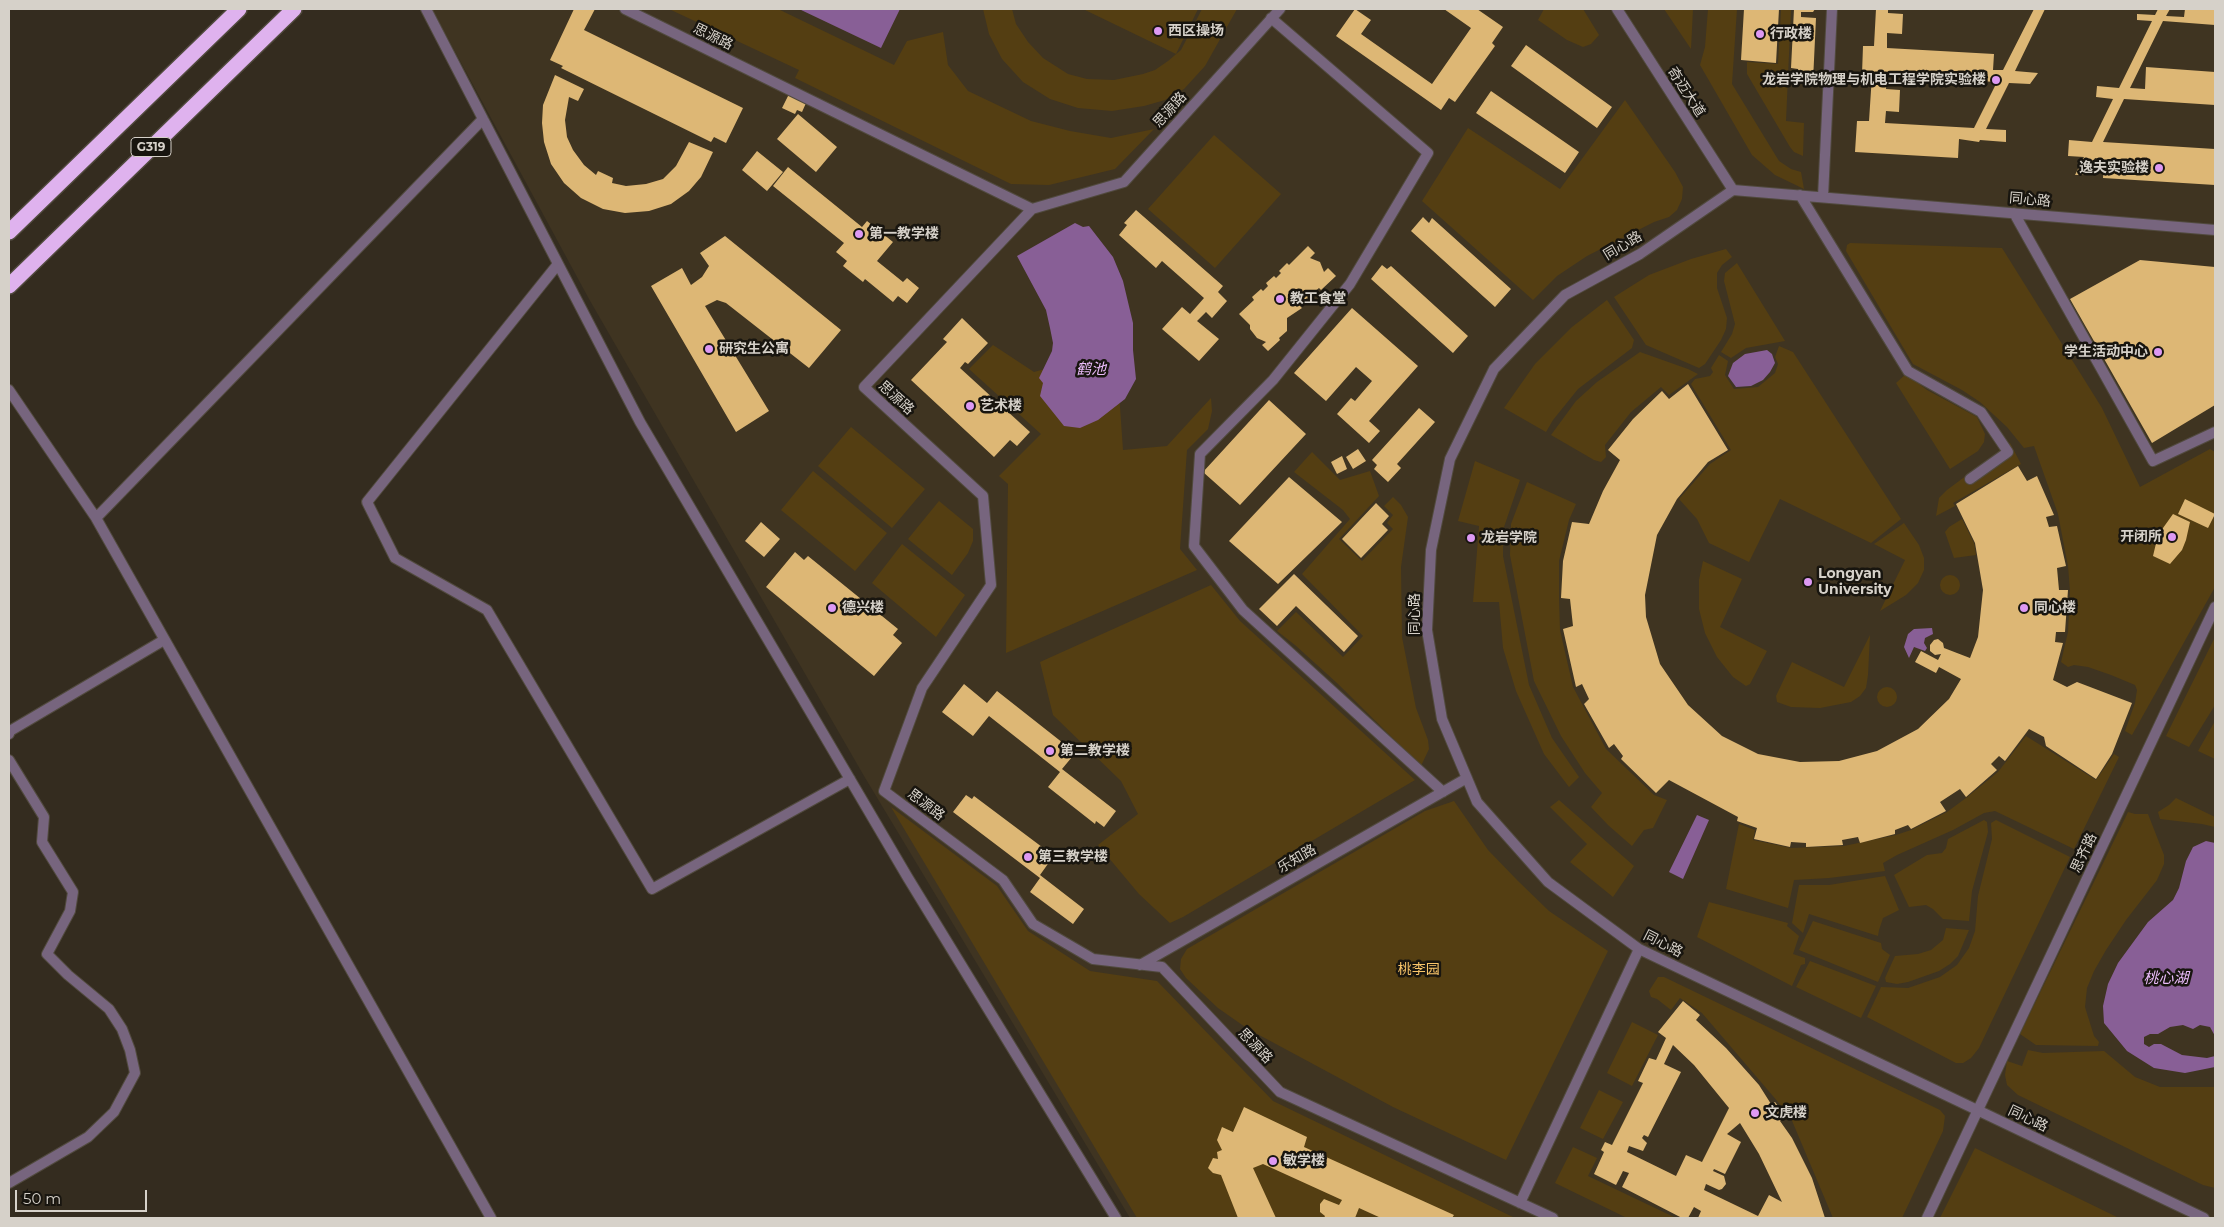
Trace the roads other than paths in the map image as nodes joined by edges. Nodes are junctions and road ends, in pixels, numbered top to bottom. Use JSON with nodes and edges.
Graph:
{"nodes":[{"id":1,"x":239,"y":9,"type":"edge"},
{"id":2,"x":294,"y":9,"type":"edge"},
{"id":3,"x":426,"y":9,"type":"edge"},
{"id":4,"x":625,"y":9,"type":"edge"},
{"id":5,"x":1280,"y":9,"type":"edge"},
{"id":6,"x":1617,"y":9,"type":"edge"},
{"id":7,"x":1832,"y":9,"type":"edge"},
{"id":8,"x":1271,"y":18,"type":"junction"},
{"id":9,"x":483,"y":119,"type":"junction"},
{"id":10,"x":1733,"y":190,"type":"junction"},
{"id":11,"x":1800,"y":195,"type":"junction"},
{"id":12,"x":1823,"y":197,"type":"junction"},
{"id":13,"x":1032,"y":209,"type":"junction"},
{"id":14,"x":2014,"y":213,"type":"junction"},
{"id":15,"x":2215,"y":230,"type":"edge"},
{"id":16,"x":9,"y":232,"type":"edge"},
{"id":17,"x":558,"y":264,"type":"junction"},
{"id":18,"x":9,"y":286,"type":"edge"},
{"id":19,"x":9,"y":390,"type":"edge"},
{"id":20,"x":2215,"y":432,"type":"edge"},
{"id":21,"x":1970,"y":479,"type":"dead end"},
{"id":22,"x":96,"y":518,"type":"junction"},
{"id":23,"x":2215,"y":607,"type":"edge"},
{"id":24,"x":164,"y":640,"type":"junction"},
{"id":25,"x":9,"y":734,"type":"edge"},
{"id":26,"x":9,"y":760,"type":"edge"},
{"id":27,"x":1467,"y":778,"type":"junction"},
{"id":28,"x":850,"y":779,"type":"junction"},
{"id":29,"x":1443,"y":792,"type":"junction"},
{"id":30,"x":1639,"y":949,"type":"junction"},
{"id":31,"x":1140,"y":965,"type":"junction"},
{"id":32,"x":1978,"y":1111,"type":"junction"},
{"id":33,"x":9,"y":1183,"type":"edge"},
{"id":34,"x":1520,"y":1203,"type":"junction"},
{"id":35,"x":491,"y":1218,"type":"edge"},
{"id":36,"x":1116,"y":1218,"type":"edge"},
{"id":37,"x":1553,"y":1218,"type":"edge"},
{"id":38,"x":1927,"y":1218,"type":"edge"},
{"id":39,"x":2204,"y":1218,"type":"edge"}],
"edges":[{"from":1,"to":16,"type":"highway","number":"G319"},
{"from":2,"to":18,"type":"highway","number":"G319"},
{"from":3,"to":9,"type":"street"},
{"from":4,"to":13,"type":"street","name":"思源路"},
{"from":5,"to":8,"type":"street","name":"思源路"},
{"from":6,"to":10,"type":"street","name":"奇迈大道"},
{"from":7,"to":12,"type":"street"},
{"from":8,"to":13,"type":"street","name":"思源路"},
{"from":8,"to":29,"type":"street"},
{"from":9,"to":17,"type":"street"},
{"from":9,"to":22,"type":"street"},
{"from":10,"to":11,"type":"street","name":"同心路"},
{"from":10,"to":27,"type":"street","name":"同心路"},
{"from":11,"to":12,"type":"street","name":"同心路"},
{"from":11,"to":21,"type":"street"},
{"from":12,"to":14,"type":"street","name":"同心路"},
{"from":13,"to":31,"type":"street","name":"思源路"},
{"from":14,"to":15,"type":"street","name":"同心路"},
{"from":14,"to":20,"type":"street"},
{"from":17,"to":28,"type":"street"},
{"from":17,"to":28,"type":"street"},
{"from":19,"to":22,"type":"street"},
{"from":22,"to":24,"type":"street"},
{"from":23,"to":32,"type":"street","name":"思齐路"},
{"from":24,"to":25,"type":"street"},
{"from":24,"to":35,"type":"street"},
{"from":26,"to":33,"type":"street"},
{"from":27,"to":29,"type":"street","name":"乐知路"},
{"from":27,"to":30,"type":"street","name":"同心路"},
{"from":28,"to":36,"type":"street"},
{"from":29,"to":31,"type":"street","name":"乐知路"},
{"from":30,"to":32,"type":"street","name":"同心路"},
{"from":30,"to":34,"type":"street"},
{"from":31,"to":34,"type":"street","name":"思源路"},
{"from":32,"to":38,"type":"street","name":"思齐路"},
{"from":32,"to":39,"type":"street","name":"同心路"},
{"from":34,"to":37,"type":"street","name":"思源路"}]}
